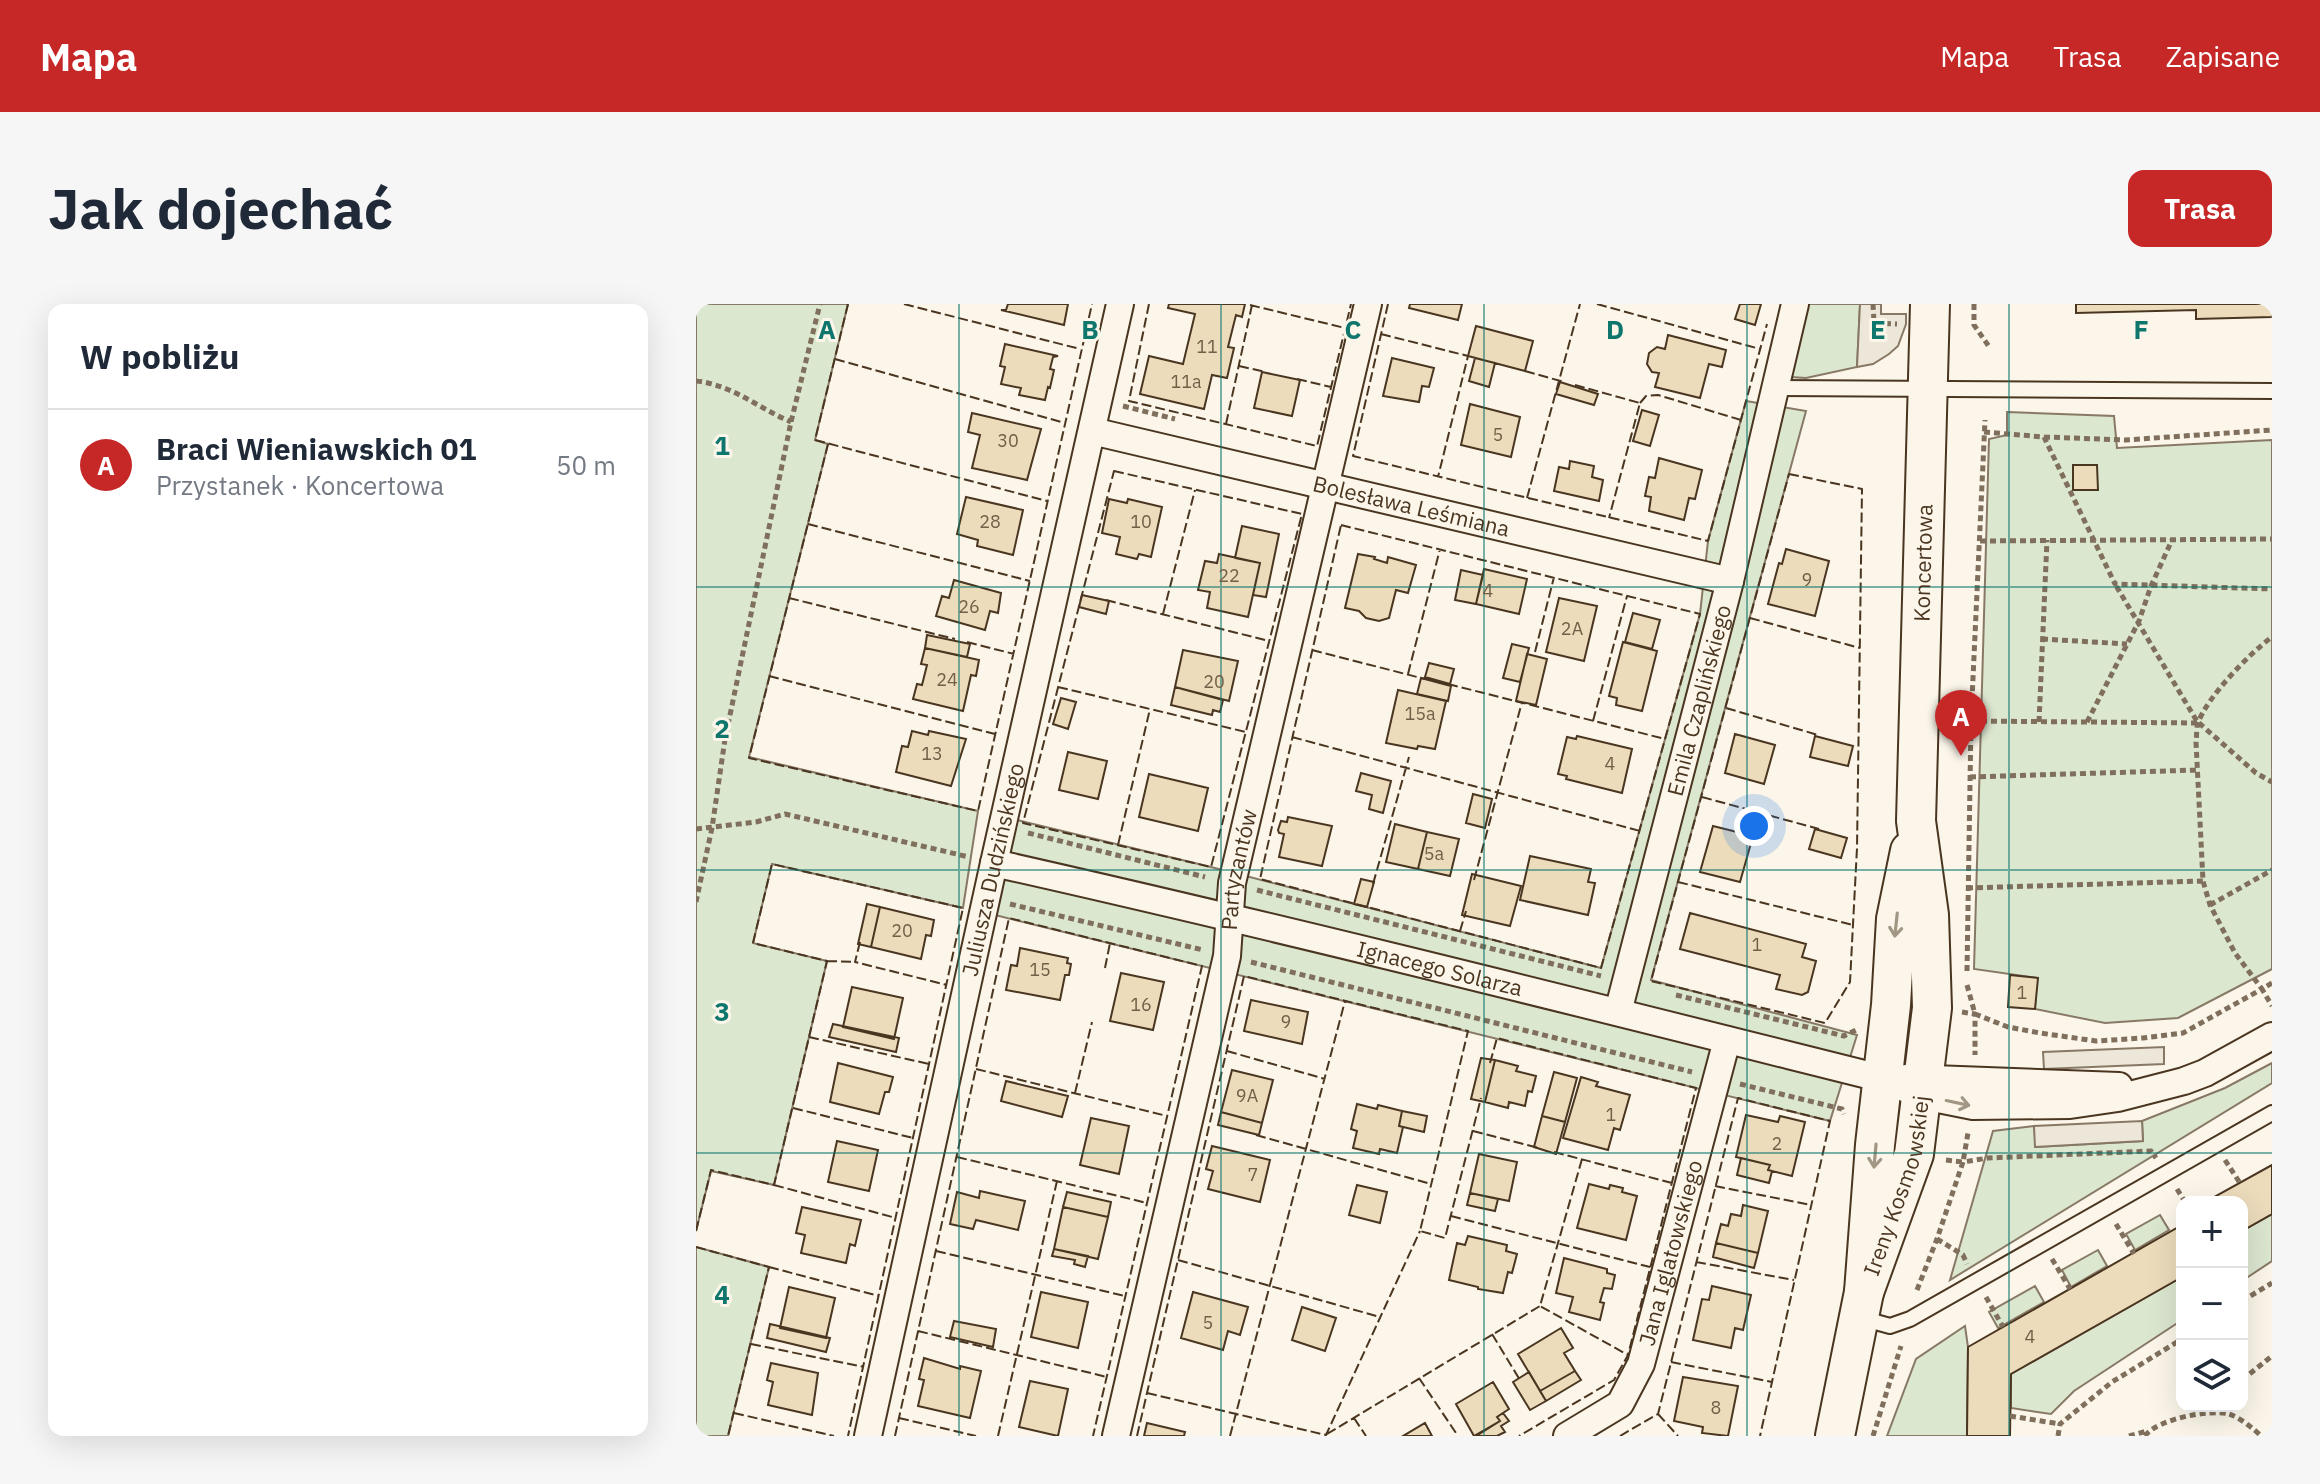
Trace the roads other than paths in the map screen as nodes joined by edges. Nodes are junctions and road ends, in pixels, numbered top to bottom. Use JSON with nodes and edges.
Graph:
{"nodes":[{"id":1,"x":1120,"y":304,"type":"edge"},
{"id":2,"x":1368,"y":304,"type":"edge"},
{"id":3,"x":1795,"y":304,"type":"edge"},
{"id":4,"x":1918,"y":314,"type":"edge"},
{"id":5,"x":1774,"y":388,"type":"junction"},
{"id":6,"x":1928,"y":389,"type":"junction"},
{"id":7,"x":2272,"y":391,"type":"edge"},
{"id":8,"x":1092,"y":431,"type":"junction"},
{"id":9,"x":1327,"y":484,"type":"junction"},
{"id":10,"x":1730,"y":581,"type":"junction"},
{"id":11,"x":1916,"y":821,"type":"junction"},
{"id":12,"x":994,"y":863,"type":"junction"},
{"id":13,"x":1229,"y":916,"type":"junction"},
{"id":14,"x":1618,"y":1012,"type":"junction"},
{"id":15,"x":2272,"y":1036,"type":"edge"},
{"id":16,"x":1727,"y":1040,"type":"junction"},
{"id":17,"x":1884,"y":1079,"type":"junction"},
{"id":18,"x":1924,"y":1087,"type":"junction"},
{"id":19,"x":2272,"y":1113,"type":"edge"},
{"id":20,"x":1862,"y":1305,"type":"junction"},
{"id":21,"x":868,"y":1436,"type":"edge"},
{"id":22,"x":1116,"y":1436,"type":"edge"},
{"id":23,"x":1567,"y":1436,"type":"edge"},
{"id":24,"x":1835,"y":1436,"type":"edge"}],
"edges":[{"from":1,"to":8,"type":"street","name":"Juliusza Dudzińskiego"},
{"from":2,"to":9,"type":"street","name":"Partyzantów"},
{"from":3,"to":5,"type":"street","name":"Emila Czaplińskiego"},
{"from":4,"to":6,"type":"street","name":"Koncertowa"},
{"from":5,"to":6,"type":"lane"},
{"from":5,"to":10,"type":"street","name":"Emila Czaplińskiego"},
{"from":6,"to":7,"type":"lane"},
{"from":6,"to":11,"type":"street","name":"Koncertowa"},
{"from":8,"to":9,"type":"street","name":"Bolesława Leśmiana"},
{"from":8,"to":12,"type":"street","name":"Juliusza Dudzińskiego"},
{"from":9,"to":10,"type":"street","name":"Bolesława Leśmiana"},
{"from":9,"to":13,"type":"street","name":"Partyzantów"},
{"from":10,"to":14,"type":"street","name":"Emila Czaplińskiego"},
{"from":11,"to":17,"type":"street","name":"Koncertowa","one_way":true},
{"from":11,"to":18,"type":"street","name":"Koncertowa"},
{"from":12,"to":13,"type":"street","name":"Ignacego Solarza"},
{"from":12,"to":21,"type":"street","name":"Juliusza Dudzińskiego"},
{"from":13,"to":14,"type":"street","name":"Ignacego Solarza"},
{"from":13,"to":22,"type":"street","name":"Partyzantów"},
{"from":14,"to":16,"type":"street","name":"Ignacego Solarza"},
{"from":15,"to":18,"type":"street","name":"Ignacego Solarza"},
{"from":16,"to":17,"type":"street","name":"Ignacego Solarza"},
{"from":16,"to":23,"type":"street","name":"Jana Iglatowskiego"},
{"from":17,"to":18,"type":"street","name":"Ignacego Solarza"},
{"from":17,"to":20,"type":"street","name":"Ireny Kosmowskiej","one_way":true},
{"from":18,"to":20,"type":"street","name":"Ireny Kosmowskiej"},
{"from":19,"to":20,"type":"lane"},
{"from":20,"to":24,"type":"street","name":"Ireny Kosmowskiej"}]}
